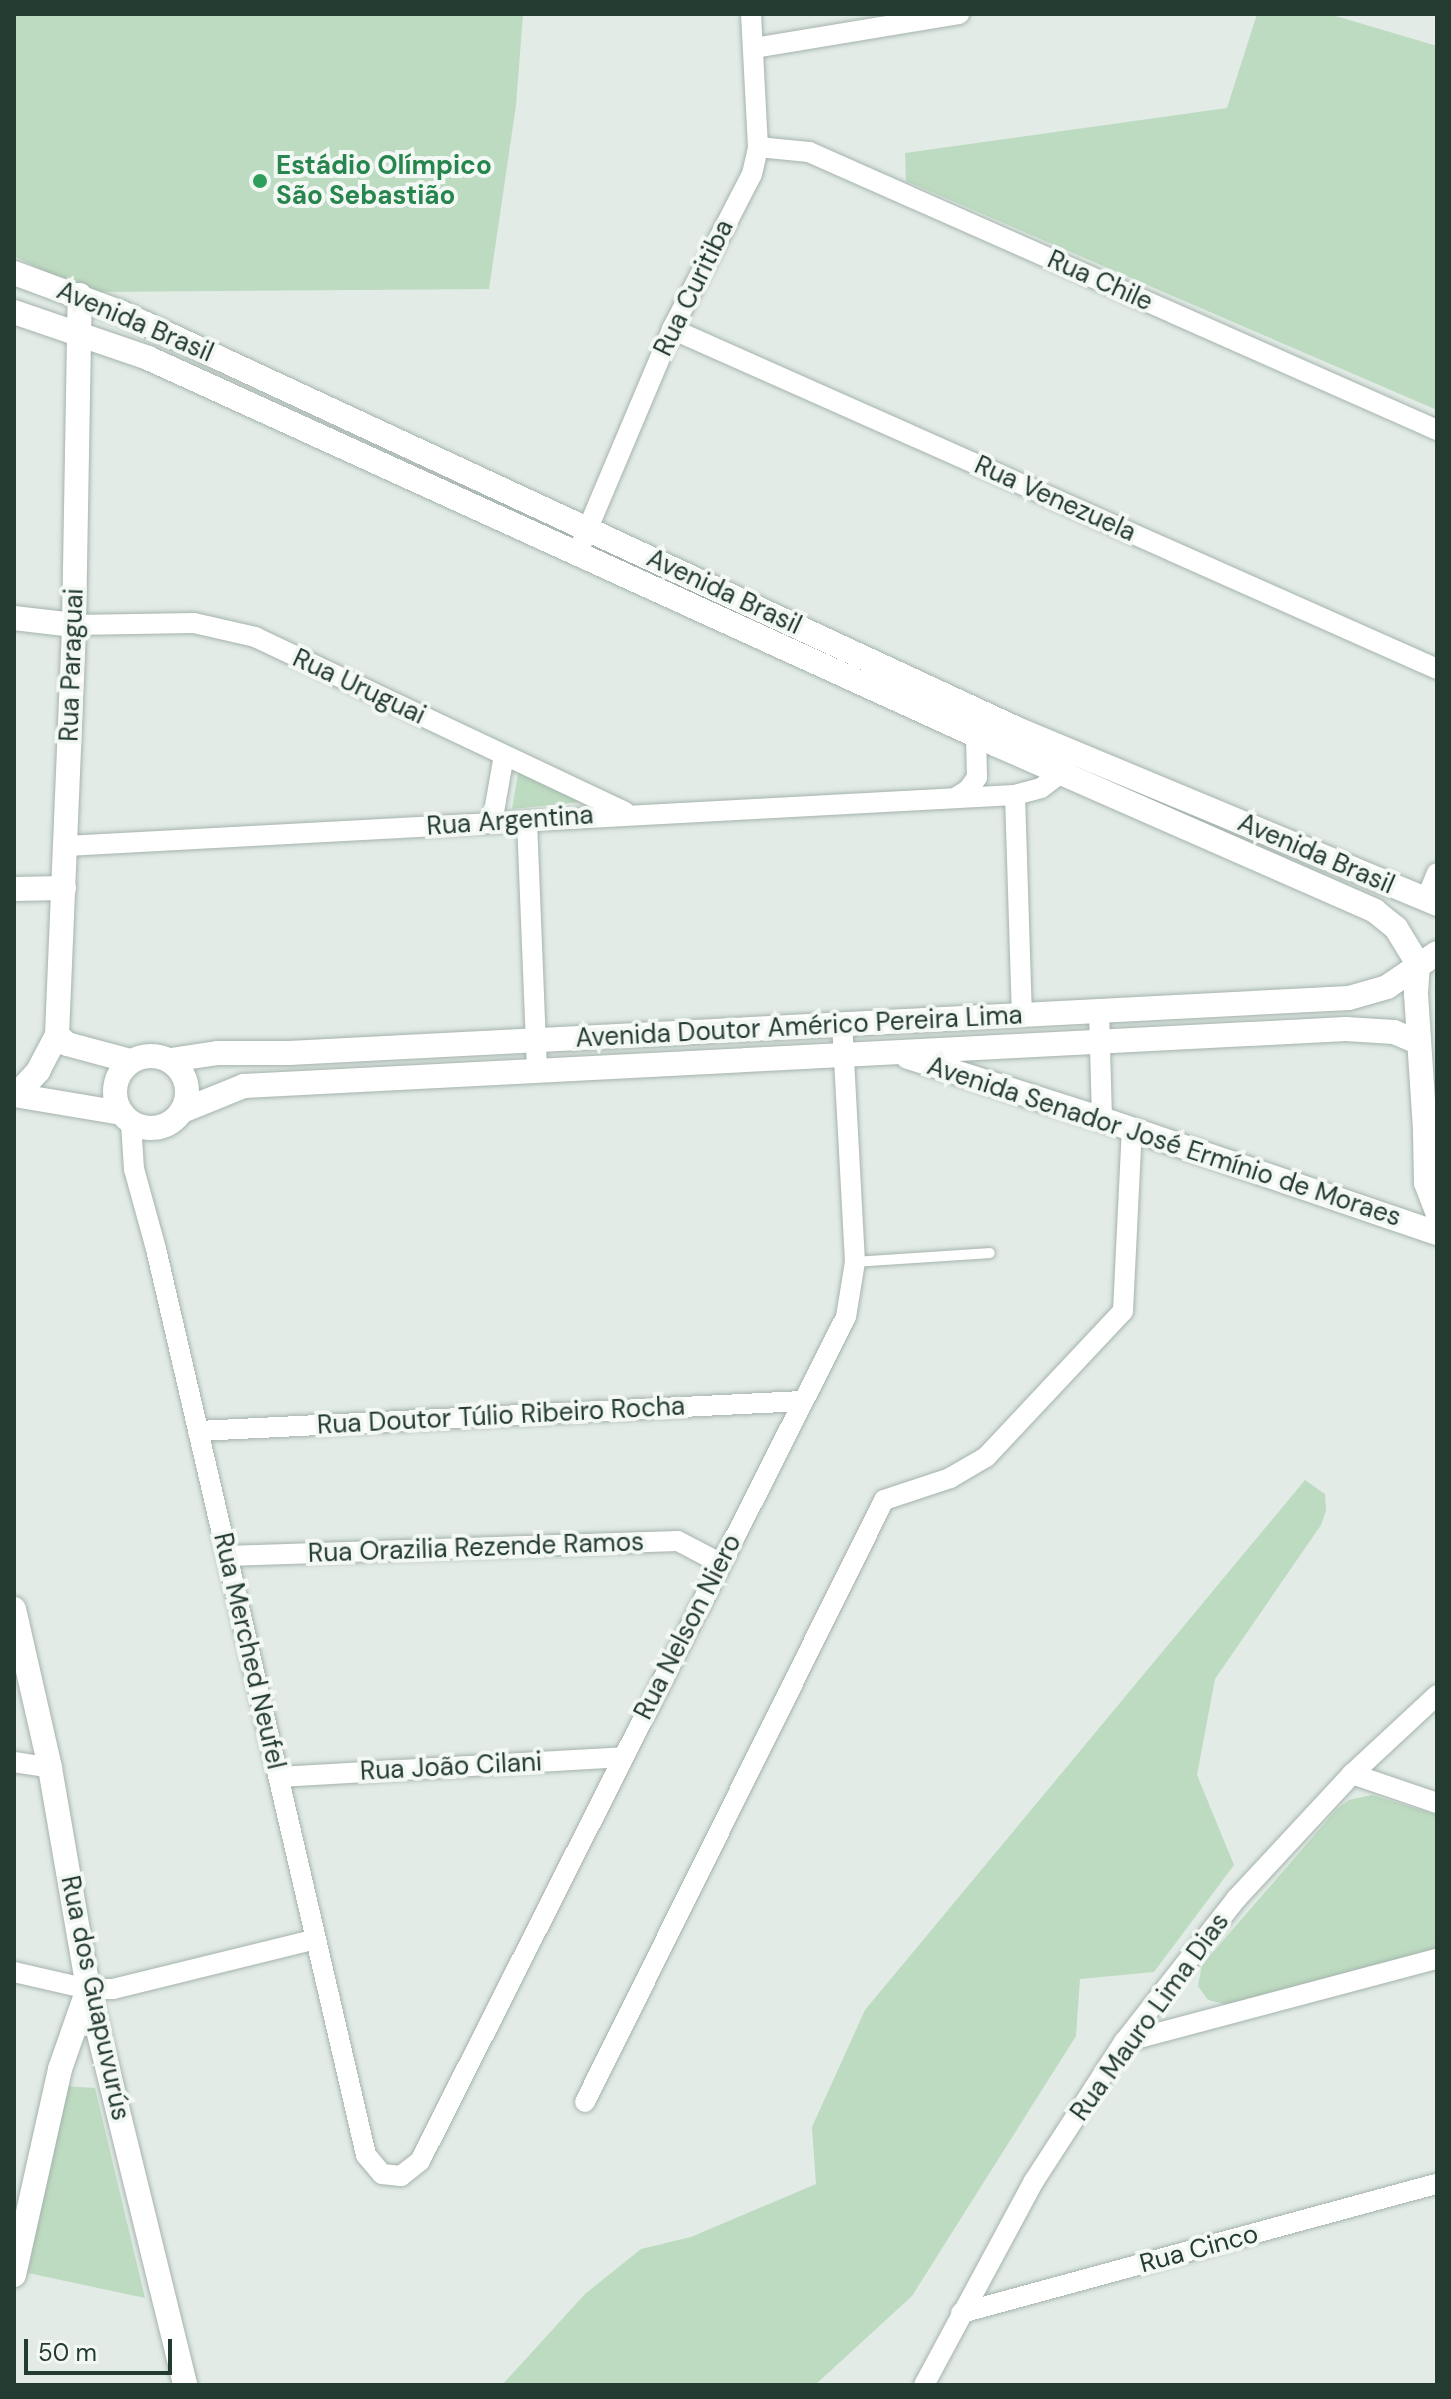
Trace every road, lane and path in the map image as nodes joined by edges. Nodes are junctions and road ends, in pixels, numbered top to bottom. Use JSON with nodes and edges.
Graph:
{"nodes":[{"id":1,"x":751,"y":14,"type":"edge"},
{"id":2,"x":959,"y":14,"type":"edge"},
{"id":3,"x":754,"y":48,"type":"junction"},
{"id":4,"x":758,"y":147,"type":"junction"},
{"id":5,"x":14,"y":273,"type":"edge"},
{"id":6,"x":80,"y":295,"type":"junction"},
{"id":7,"x":14,"y":312,"type":"edge"},
{"id":8,"x":672,"y":329,"type":"junction"},
{"id":9,"x":78,"y":334,"type":"junction"},
{"id":10,"x":1437,"y":430,"type":"edge"},
{"id":11,"x":587,"y":529,"type":"junction"},
{"id":12,"x":578,"y":552,"type":"junction"},
{"id":13,"x":14,"y":618,"type":"edge"},
{"id":14,"x":74,"y":625,"type":"junction"},
{"id":15,"x":1437,"y":669,"type":"edge"},
{"id":16,"x":976,"y":735,"type":"junction"},
{"id":17,"x":504,"y":755,"type":"junction"},
{"id":18,"x":1065,"y":762,"type":"junction"},
{"id":19,"x":1015,"y":795,"type":"junction"},
{"id":20,"x":955,"y":798,"type":"junction"},
{"id":21,"x":629,"y":814,"type":"junction"},
{"id":22,"x":527,"y":821,"type":"junction"},
{"id":23,"x":492,"y":823,"type":"junction"},
{"id":24,"x":1250,"y":826,"type":"junction"},
{"id":25,"x":66,"y":846,"type":"junction"},
{"id":26,"x":1237,"y":850,"type":"junction"},
{"id":27,"x":1437,"y":873,"type":"edge"},
{"id":28,"x":64,"y":888,"type":"junction"},
{"id":29,"x":14,"y":889,"type":"edge"},
{"id":30,"x":1431,"y":902,"type":"edge"},
{"id":31,"x":1428,"y":959,"type":"edge"},
{"id":32,"x":1275,"y":1002,"type":"junction"},
{"id":33,"x":1192,"y":1006,"type":"junction"},
{"id":34,"x":1099,"y":1011,"type":"junction"},
{"id":35,"x":1022,"y":1015,"type":"junction"},
{"id":36,"x":842,"y":1024,"type":"junction"},
{"id":37,"x":1275,"y":1033,"type":"junction"},
{"id":38,"x":57,"y":1035,"type":"junction"},
{"id":39,"x":1193,"y":1037,"type":"junction"},
{"id":40,"x":536,"y":1040,"type":"junction"},
{"id":41,"x":1100,"y":1041,"type":"junction"},
{"id":42,"x":1418,"y":1042,"type":"junction"},
{"id":43,"x":891,"y":1052,"type":"junction"},
{"id":44,"x":843,"y":1054,"type":"junction"},
{"id":45,"x":171,"y":1060,"type":"junction"},
{"id":46,"x":130,"y":1061,"type":"junction"},
{"id":47,"x":537,"y":1072,"type":"junction"},
{"id":48,"x":15,"y":1095,"type":"edge"},
{"id":49,"x":182,"y":1111,"type":"junction"},
{"id":50,"x":126,"y":1118,"type":"junction"},
{"id":51,"x":1102,"y":1119,"type":"junction"},
{"id":52,"x":1132,"y":1129,"type":"junction"},
{"id":53,"x":1431,"y":1141,"type":"edge"},
{"id":54,"x":1437,"y":1211,"type":"edge"},
{"id":55,"x":1437,"y":1233,"type":"edge"},
{"id":56,"x":990,"y":1253,"type":"dead end"},
{"id":57,"x":855,"y":1262,"type":"junction"},
{"id":58,"x":803,"y":1401,"type":"junction"},
{"id":59,"x":198,"y":1431,"type":"junction"},
{"id":60,"x":227,"y":1556,"type":"junction"},
{"id":61,"x":720,"y":1563,"type":"junction"},
{"id":62,"x":14,"y":1609,"type":"edge"},
{"id":63,"x":1437,"y":1695,"type":"edge"},
{"id":64,"x":623,"y":1757,"type":"junction"},
{"id":65,"x":14,"y":1762,"type":"edge"},
{"id":66,"x":50,"y":1768,"type":"junction"},
{"id":67,"x":1352,"y":1774,"type":"junction"},
{"id":68,"x":279,"y":1777,"type":"junction"},
{"id":69,"x":1437,"y":1803,"type":"edge"},
{"id":70,"x":316,"y":1939,"type":"junction"},
{"id":71,"x":1437,"y":1959,"type":"edge"},
{"id":72,"x":14,"y":1972,"type":"edge"},
{"id":73,"x":88,"y":1989,"type":"junction"},
{"id":74,"x":1124,"y":2042,"type":"junction"},
{"id":75,"x":585,"y":2102,"type":"dead end"},
{"id":76,"x":382,"y":2174,"type":"joint"},
{"id":77,"x":1437,"y":2184,"type":"edge"},
{"id":78,"x":23,"y":2192,"type":"edge"},
{"id":79,"x":14,"y":2275,"type":"edge"},
{"id":80,"x":961,"y":2313,"type":"junction"},
{"id":81,"x":185,"y":2385,"type":"edge"},
{"id":82,"x":924,"y":2385,"type":"edge"}],
"edges":[{"from":1,"to":3,"type":"street","name":"Rua Curitiba"},
{"from":2,"to":3,"type":"street"},
{"from":3,"to":4,"type":"street","name":"Rua Curitiba"},
{"from":4,"to":8,"type":"street","name":"Rua Curitiba"},
{"from":4,"to":10,"type":"street","name":"Rua Chile"},
{"from":5,"to":6,"type":"main road","name":"Avenida Brasil"},
{"from":6,"to":9,"type":"main road","name":"Rua Paraguai"},
{"from":6,"to":11,"type":"main road","name":"Avenida Brasil"},
{"from":7,"to":9,"type":"main road","name":"Avenida Brasil"},
{"from":8,"to":11,"type":"street","name":"Rua Curitiba"},
{"from":8,"to":15,"type":"street","name":"Rua Venezuela"},
{"from":9,"to":12,"type":"main road","name":"Avenida Brasil"},
{"from":9,"to":14,"type":"main road","name":"Rua Paraguai"},
{"from":11,"to":12,"type":"street","name":"Rua Curitiba"},
{"from":11,"to":18,"type":"main road","name":"Avenida Brasil"},
{"from":12,"to":16,"type":"main road","name":"Avenida Brasil"},
{"from":13,"to":14,"type":"main road"},
{"from":14,"to":17,"type":"street","name":"Rua Uruguai"},
{"from":14,"to":25,"type":"main road","name":"Rua Paraguai"},
{"from":16,"to":18,"type":"main road","name":"Avenida Brasil"},
{"from":16,"to":20,"type":"street"},
{"from":17,"to":21,"type":"street","name":"Rua Uruguai"},
{"from":17,"to":23,"type":"street"},
{"from":18,"to":19,"type":"street","name":"Rua Argentina"},
{"from":18,"to":24,"type":"main road","name":"Avenida Brasil"},
{"from":18,"to":26,"type":"main road","name":"Avenida Brasil"},
{"from":19,"to":20,"type":"street","name":"Rua Argentina"},
{"from":19,"to":35,"type":"street"},
{"from":20,"to":21,"type":"street","name":"Rua Argentina"},
{"from":21,"to":22,"type":"street","name":"Rua Argentina"},
{"from":22,"to":23,"type":"street","name":"Rua Argentina"},
{"from":22,"to":40,"type":"street"},
{"from":23,"to":25,"type":"street","name":"Rua Argentina"},
{"from":24,"to":26,"type":"main road"},
{"from":24,"to":30,"type":"main road","name":"Avenida Brasil"},
{"from":25,"to":28,"type":"main road","name":"Rua Paraguai"},
{"from":26,"to":31,"type":"main road","name":"Avenida Brasil"},
{"from":27,"to":30,"type":"street"},
{"from":28,"to":29,"type":"main road"},
{"from":28,"to":38,"type":"main road","name":"Rua Paraguai"},
{"from":31,"to":32,"type":"main road","name":"Avenida Doutor Américo Pereira Lima"},
{"from":31,"to":42,"type":"main road"},
{"from":32,"to":33,"type":"main road","name":"Avenida Doutor Américo Pereira Lima"},
{"from":32,"to":37,"type":"lane"},
{"from":33,"to":34,"type":"main road","name":"Avenida Doutor Américo Pereira Lima"},
{"from":33,"to":39,"type":"main road"},
{"from":34,"to":35,"type":"main road","name":"Avenida Doutor Américo Pereira Lima"},
{"from":34,"to":41,"type":"street"},
{"from":35,"to":36,"type":"main road","name":"Avenida Doutor Américo Pereira Lima"},
{"from":36,"to":40,"type":"main road","name":"Avenida Doutor Américo Pereira Lima"},
{"from":36,"to":44,"type":"street","name":"Rua Nelson Niero"},
{"from":37,"to":39,"type":"main road","name":"Avenida Doutor Américo Pereira Lima"},
{"from":37,"to":42,"type":"main road","name":"Avenida Doutor Américo Pereira Lima"},
{"from":38,"to":46,"type":"main road"},
{"from":38,"to":48,"type":"main road","name":"Rua Paraguai"},
{"from":39,"to":41,"type":"main road","name":"Avenida Doutor Américo Pereira Lima"},
{"from":40,"to":45,"type":"main road","name":"Avenida Doutor Américo Pereira Lima"},
{"from":40,"to":47,"type":"street"},
{"from":41,"to":43,"type":"main road","name":"Avenida Doutor Américo Pereira Lima"},
{"from":41,"to":51,"type":"street"},
{"from":42,"to":53,"type":"main road"},
{"from":43,"to":44,"type":"main road","name":"Avenida Doutor Américo Pereira Lima"},
{"from":43,"to":51,"type":"main road","name":"Avenida Senador José Ermínio de Moraes"},
{"from":44,"to":47,"type":"main road","name":"Avenida Doutor Américo Pereira Lima"},
{"from":44,"to":57,"type":"street","name":"Rua Nelson Niero"},
{"from":45,"to":46,"type":"main road"},
{"from":45,"to":49,"type":"main road"},
{"from":46,"to":50,"type":"main road"},
{"from":47,"to":49,"type":"main road","name":"Avenida Doutor Américo Pereira Lima"},
{"from":48,"to":50,"type":"main road"},
{"from":49,"to":50,"type":"main road"},
{"from":50,"to":59,"type":"street","name":"Rua Merched Neufel"},
{"from":51,"to":52,"type":"main road","name":"Avenida Senador José Ermínio de Moraes"},
{"from":52,"to":55,"type":"main road","name":"Avenida Senador José Ermínio de Moraes"},
{"from":52,"to":75,"type":"street"},
{"from":53,"to":54,"type":"main road"},
{"from":56,"to":57,"type":"lane"},
{"from":57,"to":58,"type":"street","name":"Rua Nelson Niero"},
{"from":58,"to":59,"type":"street","name":"Rua Doutor Túlio Ribeiro Rocha"},
{"from":58,"to":61,"type":"street","name":"Rua Nelson Niero"},
{"from":59,"to":60,"type":"street","name":"Rua Merched Neufel"},
{"from":60,"to":61,"type":"street","name":"Rua Orazilia Rezende Ramos"},
{"from":60,"to":68,"type":"street","name":"Rua Merched Neufel"},
{"from":61,"to":64,"type":"street","name":"Rua Nelson Niero"},
{"from":62,"to":66,"type":"main road","name":"Rua dos Guapuvurús"},
{"from":63,"to":67,"type":"street","name":"Rua Mauro Lima Dias"},
{"from":64,"to":68,"type":"street","name":"Rua João Cilani"},
{"from":64,"to":76,"type":"street","name":"Rua Nelson Niero"},
{"from":65,"to":66,"type":"street"},
{"from":66,"to":73,"type":"main road","name":"Rua dos Guapuvurús"},
{"from":67,"to":69,"type":"street"},
{"from":67,"to":74,"type":"street","name":"Rua Mauro Lima Dias"},
{"from":68,"to":70,"type":"street","name":"Rua Merched Neufel"},
{"from":70,"to":73,"type":"street"},
{"from":70,"to":76,"type":"street","name":"Rua Merched Neufel"},
{"from":71,"to":74,"type":"street"},
{"from":72,"to":73,"type":"street"},
{"from":73,"to":78,"type":"main road"},
{"from":73,"to":81,"type":"main road","name":"Rua dos Guapuvurús"},
{"from":74,"to":80,"type":"street","name":"Rua Mauro Lima Dias"},
{"from":77,"to":80,"type":"street","name":"Rua Cinco"},
{"from":78,"to":79,"type":"main road"},
{"from":80,"to":82,"type":"street","name":"Rua Mauro Lima Dias"}]}
